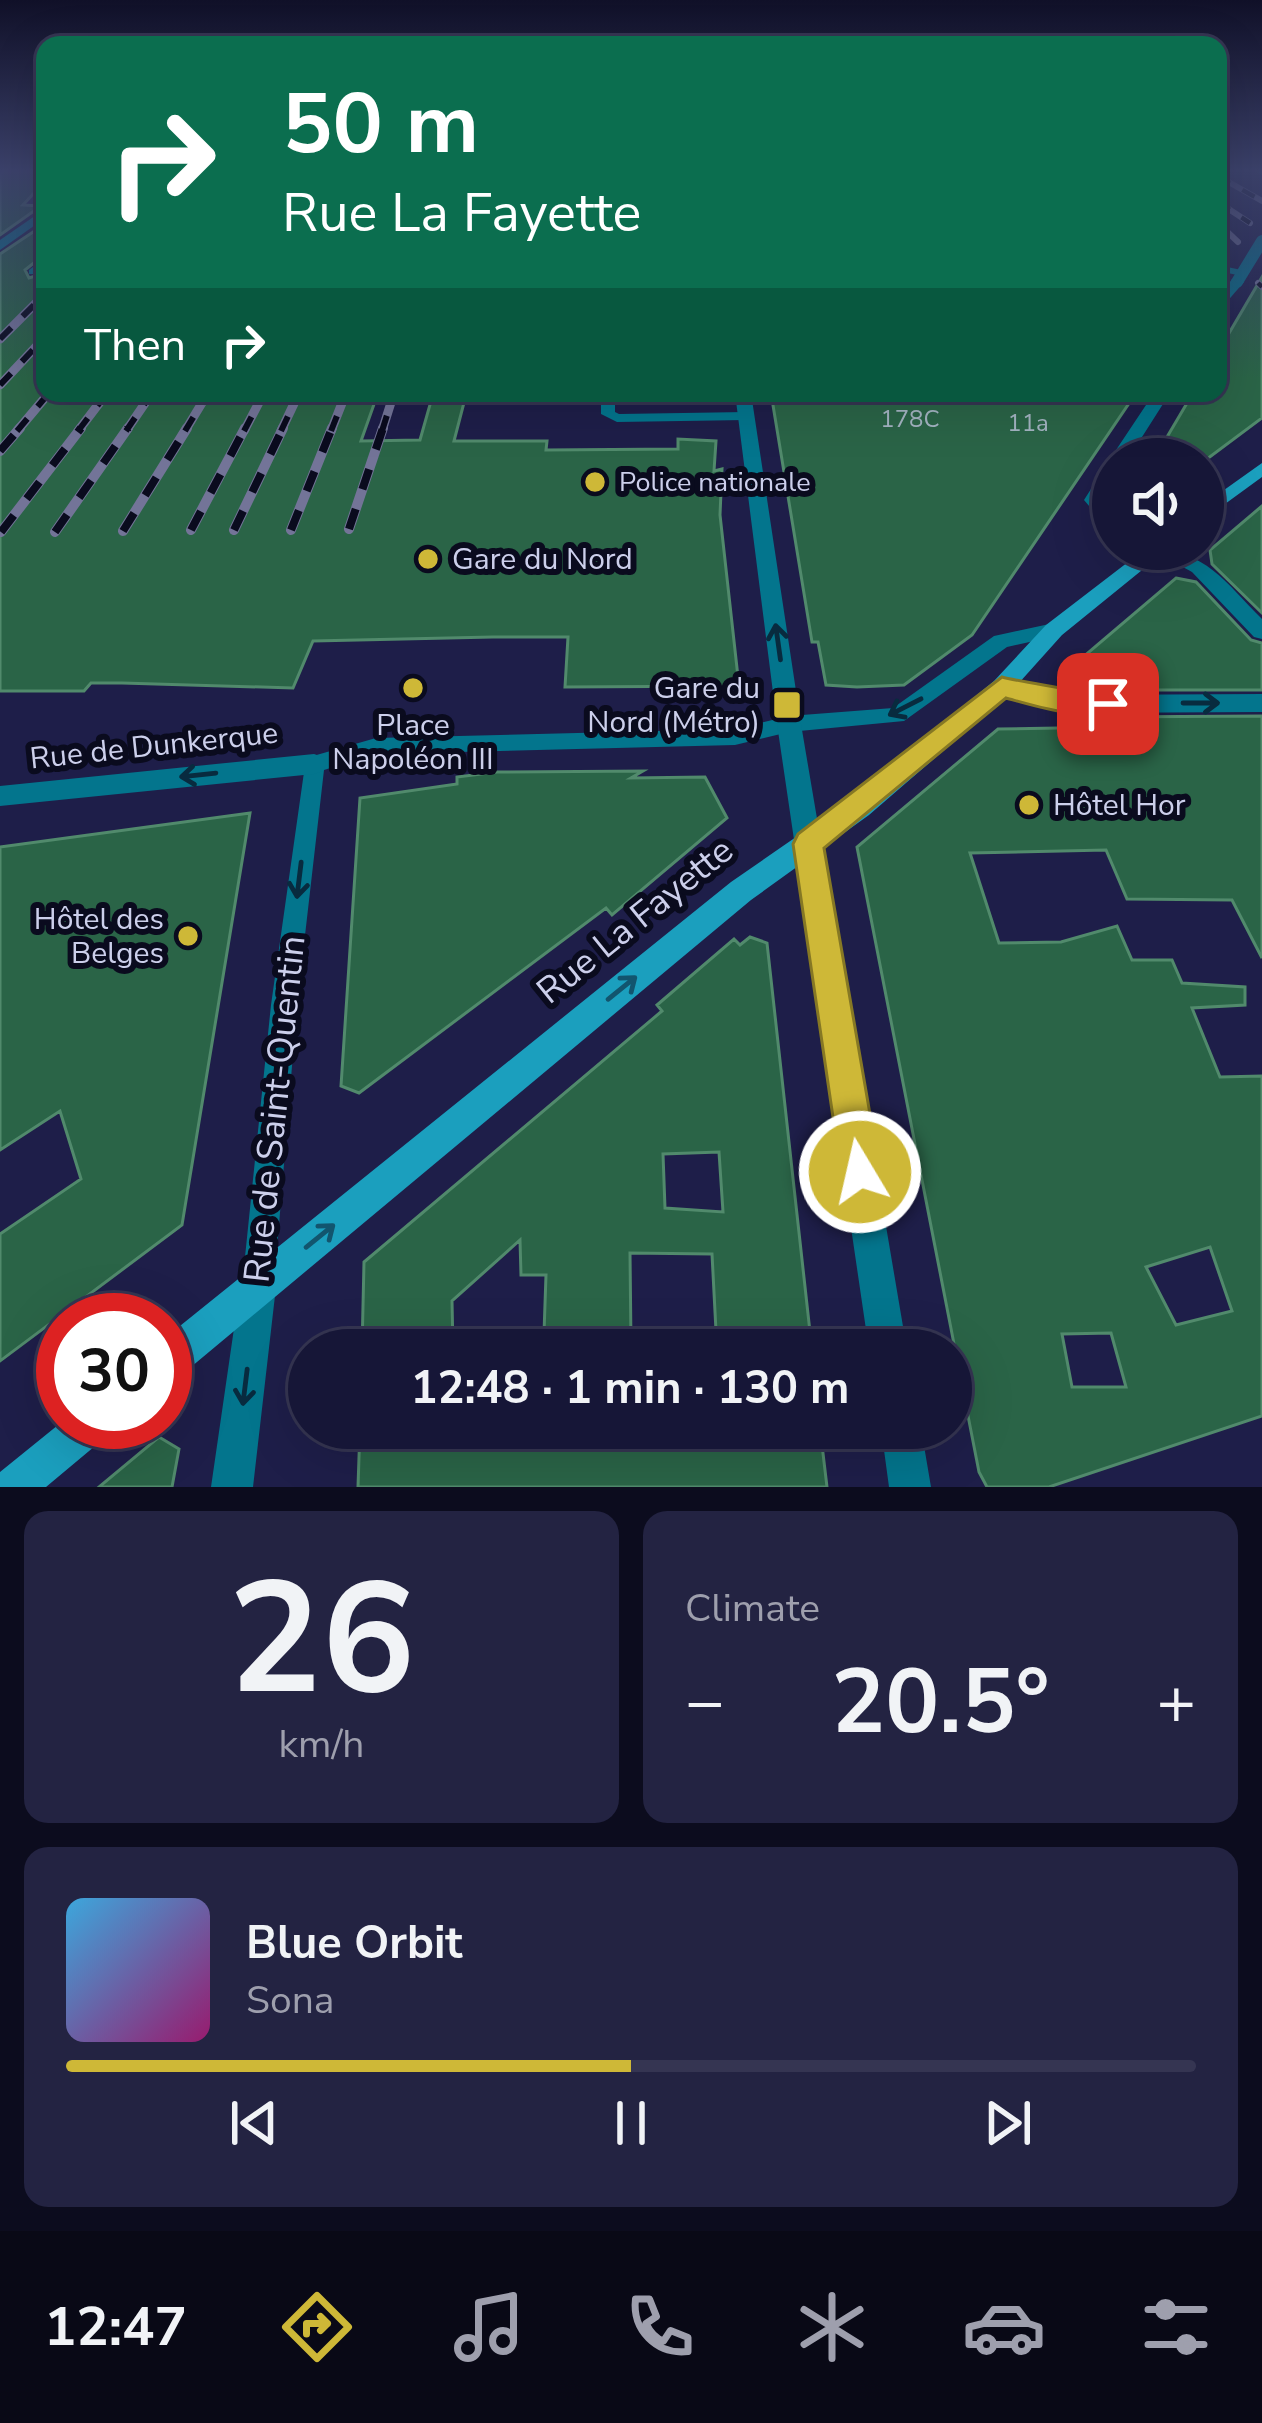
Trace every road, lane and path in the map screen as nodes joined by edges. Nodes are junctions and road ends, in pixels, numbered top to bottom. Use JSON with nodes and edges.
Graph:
{"nodes":[{"id":1,"x":1262,"y":241,"type":"edge"},
{"id":2,"x":36,"y":269,"type":"edge"},
{"id":3,"x":33,"y":272,"type":"dead end"},
{"id":4,"x":1231,"y":273,"type":"edge"},
{"id":5,"x":608,"y":402,"type":"edge"},
{"id":6,"x":1156,"y":402,"type":"edge"},
{"id":7,"x":638,"y":405,"type":"dead end"},
{"id":8,"x":745,"y":405,"type":"edge"},
{"id":9,"x":656,"y":418,"type":"junction"},
{"id":10,"x":1133,"y":438,"type":"edge"},
{"id":11,"x":1262,"y":468,"type":"edge"},
{"id":12,"x":1224,"y":498,"type":"edge"},
{"id":13,"x":1132,"y":570,"type":"edge"},
{"id":14,"x":1202,"y":570,"type":"edge"},
{"id":15,"x":1054,"y":630,"type":"junction"},
{"id":16,"x":1262,"y":632,"type":"edge"},
{"id":17,"x":1002,"y":687,"type":"junction"},
{"id":18,"x":1262,"y":703,"type":"edge"},
{"id":19,"x":789,"y":724,"type":"junction"},
{"id":20,"x":314,"y":764,"type":"junction"},
{"id":21,"x":0,"y":796,"type":"edge"},
{"id":22,"x":808,"y":844,"type":"junction"},
{"id":23,"x":258,"y":1287,"type":"junction"},
{"id":24,"x":886,"y":1329,"type":"edge"},
{"id":25,"x":192,"y":1341,"type":"edge"},
{"id":26,"x":60,"y":1449,"type":"edge"},
{"id":27,"x":904,"y":1449,"type":"edge"},
{"id":28,"x":14,"y":1487,"type":"edge"},
{"id":29,"x":232,"y":1487,"type":"edge"},
{"id":30,"x":910,"y":1487,"type":"edge"}],
"edges":[{"from":1,"to":4,"type":"street","bridge":true},
{"from":2,"to":3,"type":"lane"},
{"from":5,"to":9,"type":"lane"},
{"from":6,"to":10,"type":"street"},
{"from":7,"to":9,"type":"lane"},
{"from":8,"to":9,"type":"lane"},
{"from":19,"to":8,"type":"street","one_way":true},
{"from":11,"to":12,"type":"main road"},
{"from":13,"to":15,"type":"main road","name":"Rue La Fayette"},
{"from":14,"to":16,"type":"street"},
{"from":15,"to":17,"type":"main road","name":"Rue La Fayette"},
{"from":15,"to":19,"type":"lane","one_way":true},
{"from":17,"to":18,"type":"street","one_way":true},
{"from":17,"to":22,"type":"main road","name":"Rue La Fayette"},
{"from":19,"to":20,"type":"lane"},
{"from":19,"to":22,"type":"street"},
{"from":20,"to":21,"type":"street","name":"Rue de Dunkerque","one_way":true},
{"from":20,"to":23,"type":"lane","name":"Rue de Saint-Quentin","one_way":true},
{"from":23,"to":22,"type":"main road","name":"Rue La Fayette","one_way":true},
{"from":22,"to":24,"type":"street"},
{"from":23,"to":25,"type":"main road","name":"Rue La Fayette"},
{"from":23,"to":29,"type":"street","name":"Rue de Saint-Quentin","one_way":true},
{"from":26,"to":28,"type":"main road"},
{"from":27,"to":30,"type":"street"}]}
